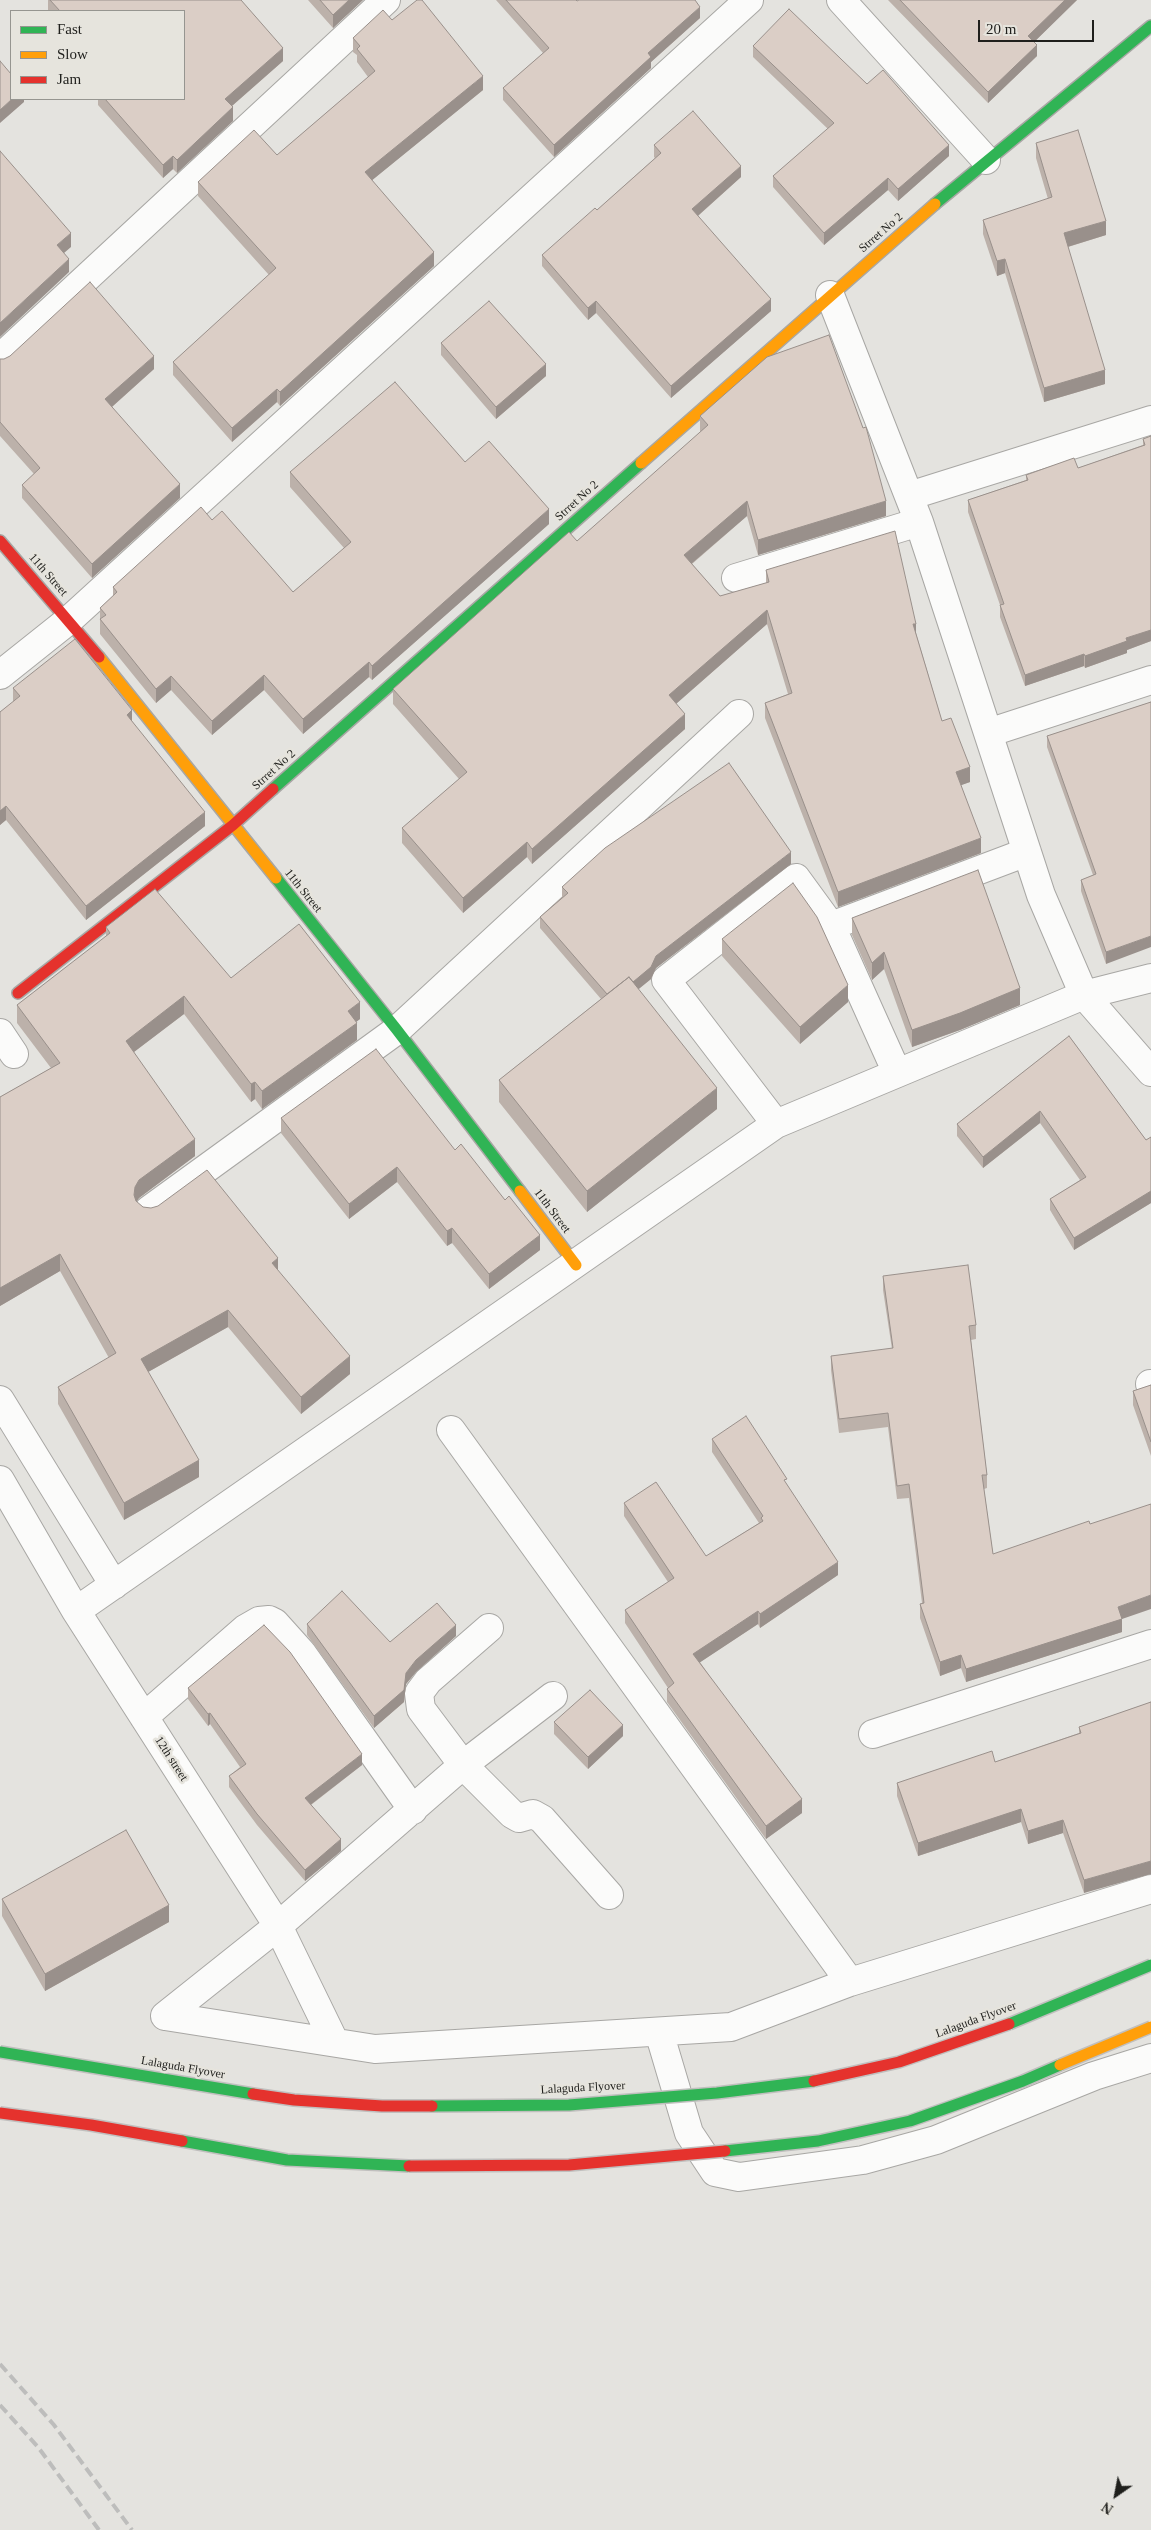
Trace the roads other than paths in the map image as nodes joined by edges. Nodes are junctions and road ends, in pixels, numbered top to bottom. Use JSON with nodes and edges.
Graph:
{"nodes":[{"id":1,"x":386,"y":0,"type":"edge"},
{"id":2,"x":750,"y":0,"type":"edge"},
{"id":3,"x":841,"y":0,"type":"edge"},
{"id":4,"x":1151,"y":26,"type":"edge"},
{"id":5,"x":986,"y":160,"type":"junction"},
{"id":6,"x":830,"y":295,"type":"junction"},
{"id":7,"x":0,"y":358,"type":"edge"},
{"id":8,"x":1151,"y":420,"type":"edge"},
{"id":9,"x":909,"y":496,"type":"junction"},
{"id":10,"x":919,"y":522,"type":"junction"},
{"id":11,"x":0,"y":541,"type":"edge"},
{"id":12,"x":736,"y":578,"type":"dead end"},
{"id":13,"x":69,"y":620,"type":"junction"},
{"id":14,"x":0,"y":675,"type":"edge"},
{"id":15,"x":1151,"y":680,"type":"edge"},
{"id":16,"x":739,"y":714,"type":"dead end"},
{"id":17,"x":988,"y":734,"type":"junction"},
{"id":18,"x":234,"y":825,"type":"junction"},
{"id":19,"x":1026,"y":852,"type":"junction"},
{"id":20,"x":831,"y":926,"type":"junction"},
{"id":21,"x":1151,"y":978,"type":"edge"},
{"id":22,"x":18,"y":993,"type":"dead end"},
{"id":23,"x":1084,"y":995,"type":"junction"},
{"id":24,"x":397,"y":1030,"type":"junction"},
{"id":25,"x":1151,"y":1072,"type":"edge"},
{"id":26,"x":897,"y":1073,"type":"junction"},
{"id":27,"x":776,"y":1124,"type":"junction"},
{"id":28,"x":148,"y":1210,"type":"edge"},
{"id":29,"x":576,"y":1265,"type":"junction"},
{"id":30,"x":0,"y":1400,"type":"edge"},
{"id":31,"x":451,"y":1430,"type":"dead end"},
{"id":32,"x":0,"y":1480,"type":"edge"},
{"id":33,"x":114,"y":1584,"type":"junction"},
{"id":34,"x":76,"y":1611,"type":"junction"},
{"id":35,"x":488,"y":1628,"type":"dead end"},
{"id":36,"x":1151,"y":1644,"type":"edge"},
{"id":37,"x":553,"y":1696,"type":"dead end"},
{"id":38,"x":144,"y":1717,"type":"junction"},
{"id":39,"x":873,"y":1734,"type":"dead end"},
{"id":40,"x":463,"y":1765,"type":"junction"},
{"id":41,"x":413,"y":1810,"type":"junction"},
{"id":42,"x":1151,"y":1889,"type":"edge"},
{"id":43,"x":609,"y":1895,"type":"dead end"},
{"id":44,"x":278,"y":1926,"type":"junction"},
{"id":45,"x":1151,"y":1964,"type":"edge"},
{"id":46,"x":850,"y":1982,"type":"junction"},
{"id":47,"x":1151,"y":2027,"type":"edge"},
{"id":48,"x":659,"y":2032,"type":"junction"},
{"id":49,"x":334,"y":2042,"type":"junction"},
{"id":50,"x":0,"y":2052,"type":"edge"},
{"id":51,"x":1151,"y":2058,"type":"edge"},
{"id":52,"x":0,"y":2113,"type":"edge"}],
"edges":[{"from":1,"to":7,"type":"street"},
{"from":2,"to":13,"type":"street"},
{"from":3,"to":5,"type":"street"},
{"from":4,"to":5,"type":"street","name":"Strret No 2"},
{"from":5,"to":6,"type":"street","name":"Strret No 2"},
{"from":6,"to":9,"type":"street"},
{"from":6,"to":18,"type":"street","name":"Strret No 2"},
{"from":8,"to":9,"type":"street"},
{"from":9,"to":10,"type":"street"},
{"from":10,"to":12,"type":"street"},
{"from":10,"to":17,"type":"street"},
{"from":11,"to":13,"type":"street","name":"11th Street"},
{"from":13,"to":14,"type":"street"},
{"from":13,"to":18,"type":"street","name":"11th Street"},
{"from":15,"to":17,"type":"street"},
{"from":16,"to":24,"type":"street"},
{"from":17,"to":19,"type":"street"},
{"from":18,"to":22,"type":"street","name":"Strret No 2"},
{"from":18,"to":24,"type":"street","name":"11th Street"},
{"from":19,"to":20,"type":"street"},
{"from":19,"to":23,"type":"street"},
{"from":20,"to":26,"type":"street"},
{"from":20,"to":27,"type":"street"},
{"from":21,"to":23,"type":"street"},
{"from":23,"to":25,"type":"street"},
{"from":23,"to":26,"type":"street"},
{"from":24,"to":28,"type":"street"},
{"from":24,"to":29,"type":"street","name":"11th Street"},
{"from":26,"to":27,"type":"street"},
{"from":27,"to":29,"type":"street"},
{"from":29,"to":33,"type":"street"},
{"from":30,"to":33,"type":"street"},
{"from":31,"to":46,"type":"street"},
{"from":32,"to":34,"type":"street","name":"12th street"},
{"from":33,"to":34,"type":"street"},
{"from":34,"to":38,"type":"street","name":"12th street"},
{"from":35,"to":40,"type":"street"},
{"from":36,"to":39,"type":"street"},
{"from":37,"to":40,"type":"street"},
{"from":38,"to":41,"type":"street"},
{"from":38,"to":44,"type":"street","name":"12th street"},
{"from":40,"to":41,"type":"street"},
{"from":40,"to":43,"type":"street"},
{"from":41,"to":44,"type":"street"},
{"from":42,"to":46,"type":"street"},
{"from":44,"to":49,"type":"street","name":"12th street"},
{"from":44,"to":49,"type":"street"},
{"from":45,"to":50,"type":"street","name":"Lalaguda Flyover","bridge":true},
{"from":46,"to":48,"type":"street"},
{"from":47,"to":52,"type":"street","bridge":true},
{"from":48,"to":49,"type":"street"},
{"from":48,"to":51,"type":"street"}]}
